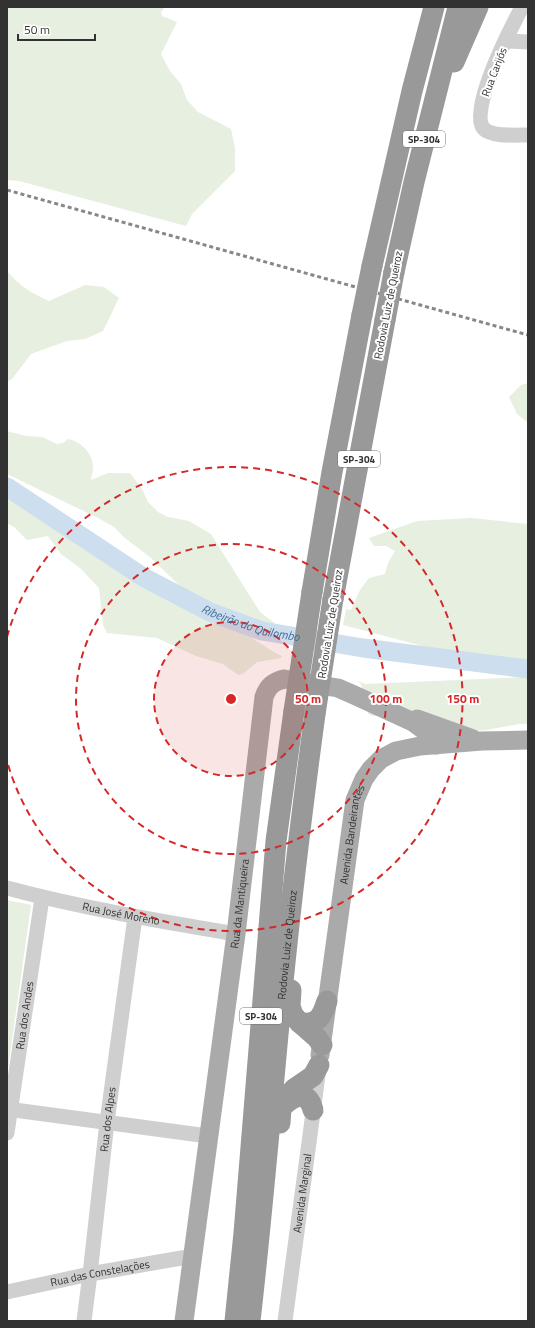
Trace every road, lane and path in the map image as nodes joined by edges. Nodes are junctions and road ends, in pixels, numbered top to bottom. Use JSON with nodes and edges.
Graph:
{"nodes":[{"id":1,"x":425,"y":7,"type":"edge"},
{"id":2,"x":434,"y":7,"type":"edge"},
{"id":3,"x":458,"y":7,"type":"edge"},
{"id":4,"x":478,"y":7,"type":"edge"},
{"id":5,"x":522,"y":7,"type":"edge"},
{"id":6,"x":506,"y":41,"type":"junction"},
{"id":7,"x":528,"y":42,"type":"edge"},
{"id":8,"x":412,"y":91,"type":"junction"},
{"id":9,"x":428,"y":125,"type":"junction"},
{"id":10,"x":528,"y":135,"type":"edge"},
{"id":11,"x":396,"y":715,"type":"junction"},
{"id":12,"x":528,"y":740,"type":"edge"},
{"id":13,"x":482,"y":741,"type":"junction"},
{"id":14,"x":432,"y":745,"type":"junction"},
{"id":15,"x":404,"y":749,"type":"junction"},
{"id":16,"x":300,"y":829,"type":"junction"},
{"id":17,"x":7,"y":888,"type":"edge"},
{"id":18,"x":42,"y":898,"type":"junction"},
{"id":19,"x":135,"y":917,"type":"junction"},
{"id":20,"x":236,"y":934,"type":"junction"},
{"id":21,"x":327,"y":1001,"type":"junction"},
{"id":22,"x":300,"y":1023,"type":"junction"},
{"id":23,"x":320,"y":1055,"type":"junction"},
{"id":24,"x":282,"y":1108,"type":"junction"},
{"id":25,"x":9,"y":1109,"type":"edge"},
{"id":26,"x":313,"y":1110,"type":"junction"},
{"id":27,"x":107,"y":1122,"type":"junction"},
{"id":28,"x":7,"y":1133,"type":"edge"},
{"id":29,"x":208,"y":1136,"type":"junction"},
{"id":30,"x":193,"y":1256,"type":"junction"},
{"id":31,"x":90,"y":1274,"type":"junction"},
{"id":32,"x":7,"y":1292,"type":"edge"},
{"id":33,"x":84,"y":1321,"type":"edge"},
{"id":34,"x":184,"y":1321,"type":"edge"},
{"id":35,"x":235,"y":1321,"type":"edge"},
{"id":36,"x":250,"y":1321,"type":"edge"},
{"id":37,"x":260,"y":1321,"type":"edge"},
{"id":38,"x":285,"y":1321,"type":"edge"}],
"edges":[{"from":1,"to":8,"type":"highway"},
{"from":2,"to":8,"type":"highway","name":"Rodovia Luiz de Queiroz","number":"SP-304"},
{"from":3,"to":9,"type":"highway","name":"Rodovia Luiz de Queiroz","number":"SP-304"},
{"from":4,"to":9,"type":"highway"},
{"from":5,"to":6,"type":"street","name":"Rua Carijós"},
{"from":6,"to":7,"type":"street"},
{"from":6,"to":10,"type":"street","name":"Rua Carijós"},
{"from":8,"to":35,"type":"highway","name":"Rodovia Luiz de Queiroz","number":"SP-304","bridge":true},
{"from":9,"to":16,"type":"highway","name":"Rodovia Luiz de Queiroz","number":"SP-304","bridge":true},
{"from":11,"to":13,"type":"main road"},
{"from":11,"to":14,"type":"main road","name":"Rua da Mantiqueira"},
{"from":11,"to":15,"type":"main road"},
{"from":11,"to":20,"type":"main road","name":"Rua da Mantiqueira"},
{"from":12,"to":13,"type":"main road","name":"Avenida Bandeirantes"},
{"from":13,"to":14,"type":"main road","name":"Avenida Bandeirantes"},
{"from":14,"to":15,"type":"main road","name":"Avenida Bandeirantes"},
{"from":15,"to":21,"type":"main road","name":"Avenida Bandeirantes"},
{"from":16,"to":22,"type":"highway"},
{"from":16,"to":36,"type":"highway","name":"Rodovia Luiz de Queiroz","number":"SP-304"},
{"from":17,"to":18,"type":"street","name":"Rua José Moreno"},
{"from":18,"to":19,"type":"street","name":"Rua José Moreno"},
{"from":18,"to":25,"type":"street","name":"Rua dos Andes"},
{"from":19,"to":20,"type":"street","name":"Rua José Moreno"},
{"from":19,"to":27,"type":"street","name":"Rua dos Alpes"},
{"from":20,"to":29,"type":"main road","name":"Rua da Mantiqueira"},
{"from":21,"to":22,"type":"highway"},
{"from":21,"to":23,"type":"main road","name":"Avenida Bandeirantes"},
{"from":22,"to":23,"type":"highway"},
{"from":23,"to":24,"type":"highway"},
{"from":23,"to":26,"type":"street","name":"Avenida Marginal"},
{"from":24,"to":26,"type":"highway"},
{"from":24,"to":37,"type":"highway"},
{"from":25,"to":27,"type":"street"},
{"from":25,"to":28,"type":"street","name":"Rua dos Andes"},
{"from":26,"to":38,"type":"street","name":"Avenida Marginal"},
{"from":27,"to":29,"type":"street"},
{"from":27,"to":31,"type":"street","name":"Rua dos Alpes"},
{"from":29,"to":30,"type":"main road","name":"Rua da Mantiqueira"},
{"from":30,"to":31,"type":"street","name":"Rua das Constelações"},
{"from":30,"to":34,"type":"main road","name":"Rua da Mantiqueira"},
{"from":31,"to":32,"type":"street","name":"Rua das Constelações"},
{"from":31,"to":33,"type":"street","name":"Rua dos Alpes"}]}
